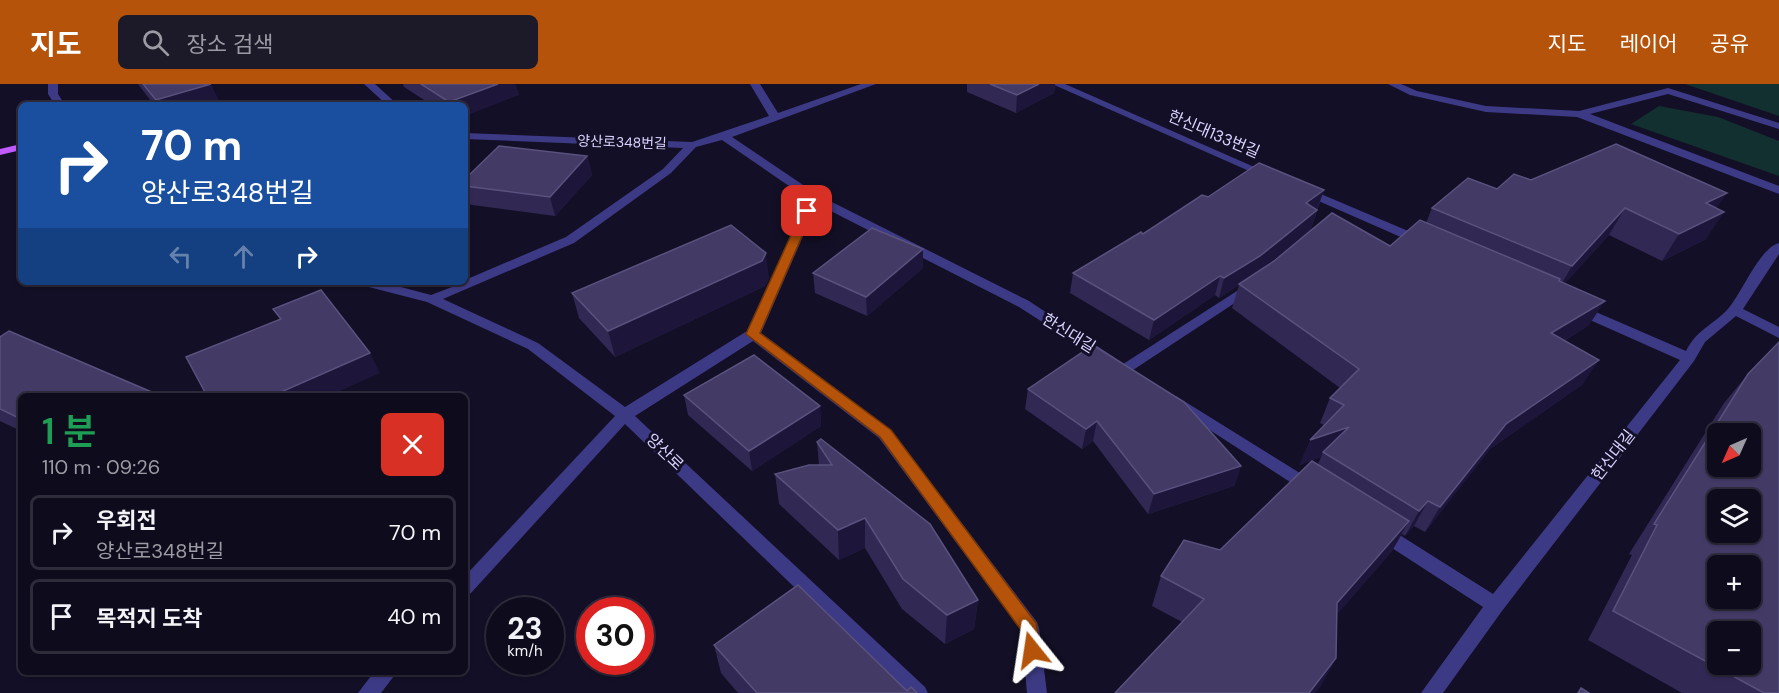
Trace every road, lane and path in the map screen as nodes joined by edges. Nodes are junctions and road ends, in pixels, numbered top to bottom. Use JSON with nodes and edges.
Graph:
{"nodes":[{"id":1,"x":53,"y":84,"type":"edge"},
{"id":2,"x":369,"y":84,"type":"edge"},
{"id":3,"x":755,"y":84,"type":"edge"},
{"id":4,"x":871,"y":84,"type":"edge"},
{"id":5,"x":1057,"y":84,"type":"edge"},
{"id":6,"x":1393,"y":84,"type":"edge"},
{"id":7,"x":58,"y":102,"type":"edge"},
{"id":8,"x":390,"y":102,"type":"edge"},
{"id":9,"x":1579,"y":114,"type":"junction"},
{"id":10,"x":775,"y":117,"type":"junction"},
{"id":11,"x":1779,"y":126,"type":"edge"},
{"id":12,"x":468,"y":136,"type":"edge"},
{"id":13,"x":724,"y":136,"type":"junction"},
{"id":14,"x":692,"y":145,"type":"junction"},
{"id":15,"x":18,"y":148,"type":"edge"},
{"id":16,"x":0,"y":152,"type":"edge"},
{"id":17,"x":1779,"y":190,"type":"edge"},
{"id":18,"x":814,"y":198,"type":"junction"},
{"id":19,"x":1431,"y":246,"type":"edge"},
{"id":20,"x":1779,"y":247,"type":"edge"},
{"id":21,"x":1260,"y":280,"type":"edge"},
{"id":22,"x":468,"y":284,"type":"edge"},
{"id":23,"x":378,"y":285,"type":"edge"},
{"id":24,"x":465,"y":285,"type":"edge"},
{"id":25,"x":432,"y":299,"type":"junction"},
{"id":26,"x":1560,"y":302,"type":"edge"},
{"id":27,"x":1736,"y":310,"type":"junction"},
{"id":28,"x":1779,"y":333,"type":"edge"},
{"id":29,"x":753,"y":334,"type":"junction"},
{"id":30,"x":1689,"y":358,"type":"junction"},
{"id":31,"x":1165,"y":394,"type":"edge"},
{"id":32,"x":626,"y":415,"type":"junction"},
{"id":33,"x":1325,"y":496,"type":"edge"},
{"id":34,"x":1365,"y":522,"type":"edge"},
{"id":35,"x":468,"y":585,"type":"edge"},
{"id":36,"x":1495,"y":604,"type":"junction"},
{"id":37,"x":384,"y":675,"type":"edge"},
{"id":38,"x":368,"y":693,"type":"edge"},
{"id":39,"x":918,"y":693,"type":"edge"},
{"id":40,"x":1037,"y":693,"type":"edge"},
{"id":41,"x":1431,"y":693,"type":"edge"}],
"edges":[{"from":1,"to":7,"type":"street"},
{"from":2,"to":8,"type":"street"},
{"from":3,"to":10,"type":"street"},
{"from":4,"to":10,"type":"street","name":"양산로348번길"},
{"from":5,"to":19,"type":"street","name":"한신대133번길"},
{"from":6,"to":9,"type":"street"},
{"from":9,"to":11,"type":"street"},
{"from":9,"to":17,"type":"street"},
{"from":10,"to":13,"type":"street","name":"양산로348번길"},
{"from":12,"to":14,"type":"street","name":"양산로348번길"},
{"from":13,"to":14,"type":"street","name":"양산로348번길"},
{"from":13,"to":18,"type":"street","name":"한신대길"},
{"from":14,"to":22,"type":"street"},
{"from":15,"to":16,"type":"main road"},
{"from":18,"to":21,"type":"street","name":"한신대길"},
{"from":18,"to":29,"type":"street"},
{"from":20,"to":27,"type":"street","name":"한신대길"},
{"from":23,"to":25,"type":"street","name":"양산로"},
{"from":24,"to":25,"type":"street"},
{"from":25,"to":32,"type":"street","name":"양산로"},
{"from":26,"to":30,"type":"street"},
{"from":27,"to":28,"type":"street"},
{"from":27,"to":30,"type":"street","name":"한신대길"},
{"from":29,"to":32,"type":"street"},
{"from":29,"to":40,"type":"street"},
{"from":30,"to":36,"type":"street","name":"한신대길"},
{"from":31,"to":33,"type":"street"},
{"from":32,"to":35,"type":"street"},
{"from":32,"to":39,"type":"street","name":"양산로"},
{"from":34,"to":36,"type":"street"},
{"from":36,"to":41,"type":"street","name":"한신대길"},
{"from":37,"to":38,"type":"street"}]}
